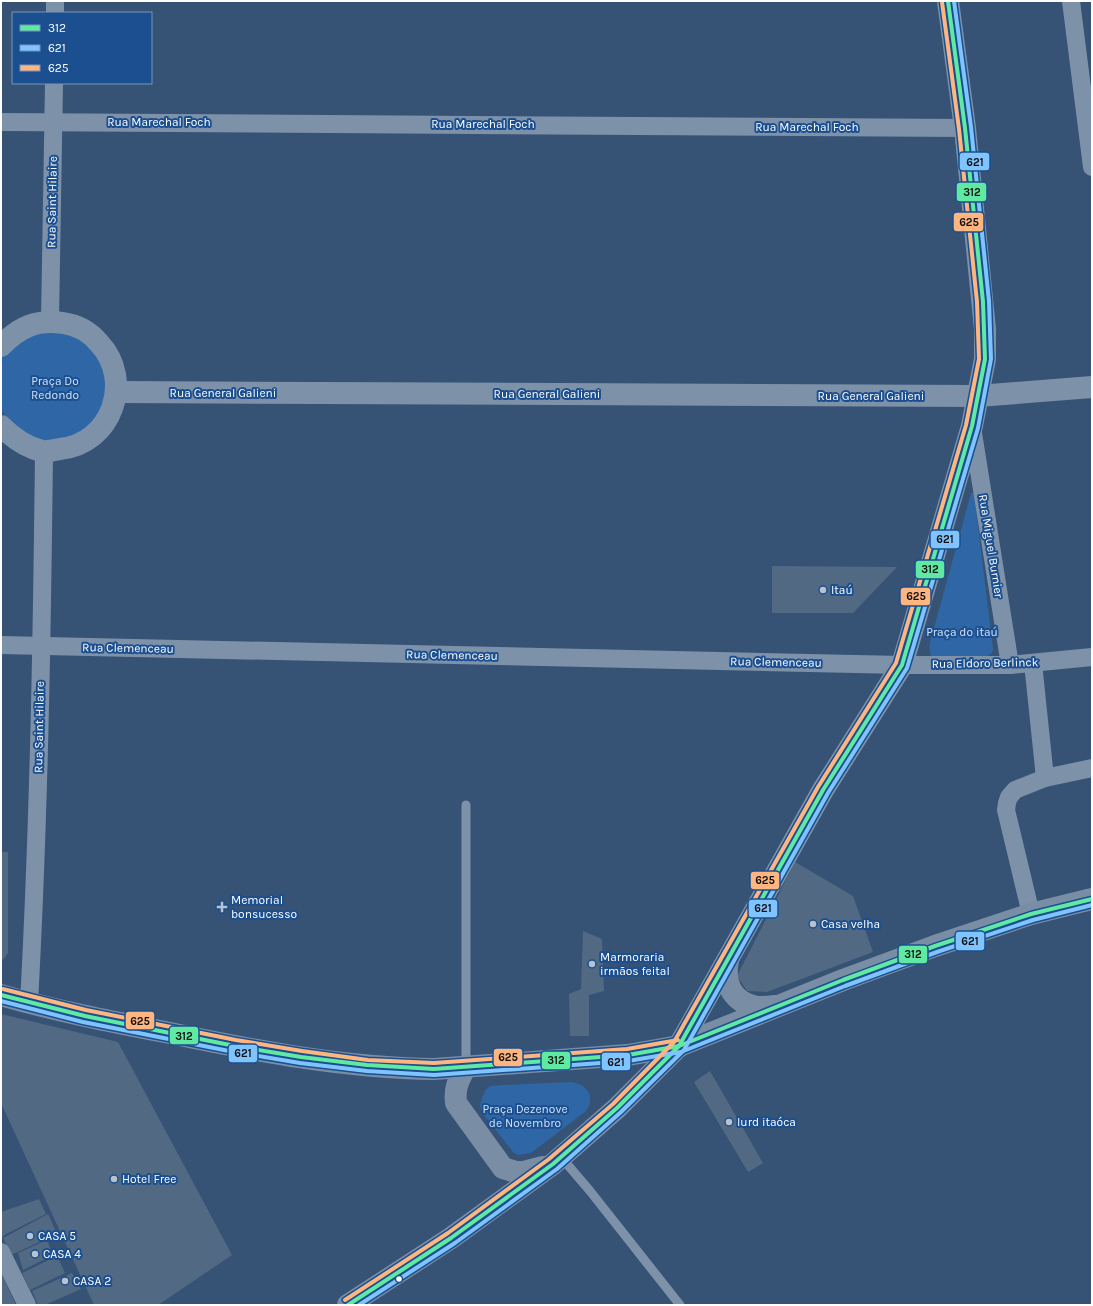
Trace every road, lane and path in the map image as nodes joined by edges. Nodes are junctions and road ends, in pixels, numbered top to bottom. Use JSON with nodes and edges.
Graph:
{"nodes":[{"id":1,"x":55,"y":1,"type":"edge"},
{"id":2,"x":948,"y":1,"type":"edge"},
{"id":3,"x":1071,"y":1,"type":"edge"},
{"id":4,"x":55,"y":12,"type":"edge"},
{"id":5,"x":54,"y":84,"type":"edge"},
{"id":6,"x":53,"y":121,"type":"junction"},
{"id":7,"x":1,"y":122,"type":"edge"},
{"id":8,"x":965,"y":128,"type":"junction"},
{"id":9,"x":1092,"y":167,"type":"edge"},
{"id":10,"x":50,"y":321,"type":"junction"},
{"id":11,"x":1,"y":346,"type":"edge"},
{"id":12,"x":1092,"y":387,"type":"edge"},
{"id":13,"x":117,"y":392,"type":"junction"},
{"id":14,"x":978,"y":396,"type":"junction"},
{"id":15,"x":1,"y":426,"type":"edge"},
{"id":16,"x":972,"y":426,"type":"junction"},
{"id":17,"x":44,"y":451,"type":"junction"},
{"id":18,"x":1,"y":645,"type":"edge"},
{"id":19,"x":41,"y":646,"type":"junction"},
{"id":20,"x":1092,"y":657,"type":"edge"},
{"id":21,"x":1033,"y":663,"type":"junction"},
{"id":22,"x":902,"y":665,"type":"junction"},
{"id":23,"x":1010,"y":665,"type":"junction"},
{"id":24,"x":1092,"y":768,"type":"edge"},
{"id":25,"x":1045,"y":778,"type":"junction"},
{"id":26,"x":466,"y":805,"type":"dead end"},
{"id":27,"x":1092,"y":899,"type":"edge"},
{"id":28,"x":1031,"y":914,"type":"junction"},
{"id":29,"x":728,"y":960,"type":"junction"},
{"id":30,"x":1,"y":995,"type":"edge"},
{"id":31,"x":29,"y":1003,"type":"junction"},
{"id":32,"x":778,"y":1006,"type":"junction"},
{"id":33,"x":680,"y":1046,"type":"junction"},
{"id":34,"x":466,"y":1066,"type":"junction"},
{"id":35,"x":557,"y":1160,"type":"junction"},
{"id":36,"x":1,"y":1252,"type":"edge"},
{"id":37,"x":27,"y":1305,"type":"edge"},
{"id":38,"x":348,"y":1305,"type":"edge"},
{"id":39,"x":680,"y":1305,"type":"edge"}],
"edges":[{"from":1,"to":4,"type":"street"},
{"from":2,"to":8,"type":"street"},
{"from":3,"to":9,"type":"street"},
{"from":5,"to":6,"type":"street","name":"Rua Saint Hilaire"},
{"from":6,"to":7,"type":"street","name":"Rua Marechal Foch"},
{"from":6,"to":8,"type":"street","name":"Rua Marechal Foch"},
{"from":6,"to":10,"type":"street","name":"Rua Saint Hilaire"},
{"from":8,"to":14,"type":"street"},
{"from":10,"to":11,"type":"street"},
{"from":10,"to":13,"type":"street"},
{"from":12,"to":14,"type":"street"},
{"from":13,"to":14,"type":"street","name":"Rua General Galieni"},
{"from":13,"to":17,"type":"street"},
{"from":14,"to":16,"type":"street"},
{"from":15,"to":17,"type":"street"},
{"from":16,"to":22,"type":"street"},
{"from":16,"to":23,"type":"street","name":"Rua Miguel Burnier"},
{"from":17,"to":19,"type":"street","name":"Rua Saint Hilaire"},
{"from":18,"to":19,"type":"street","name":"Rua Clemenceau"},
{"from":19,"to":22,"type":"street","name":"Rua Clemenceau"},
{"from":19,"to":31,"type":"street","name":"Rua Saint Hilaire"},
{"from":20,"to":21,"type":"street","name":"Rua Eldoro Berlinck"},
{"from":21,"to":23,"type":"street","name":"Rua Eldoro Berlinck"},
{"from":21,"to":25,"type":"street"},
{"from":22,"to":23,"type":"street","name":"Rua Eldoro Berlinck"},
{"from":22,"to":29,"type":"street"},
{"from":24,"to":25,"type":"street"},
{"from":25,"to":28,"type":"street"},
{"from":26,"to":34,"type":"lane"},
{"from":27,"to":28,"type":"main road"},
{"from":28,"to":32,"type":"main road"},
{"from":29,"to":32,"type":"main road"},
{"from":29,"to":33,"type":"street"},
{"from":30,"to":31,"type":"main road"},
{"from":31,"to":34,"type":"main road"},
{"from":32,"to":33,"type":"main road"},
{"from":33,"to":34,"type":"main road"},
{"from":33,"to":35,"type":"main road"},
{"from":34,"to":35,"type":"main road"},
{"from":35,"to":38,"type":"main road"},
{"from":35,"to":39,"type":"lane"},
{"from":36,"to":37,"type":"street"}]}
